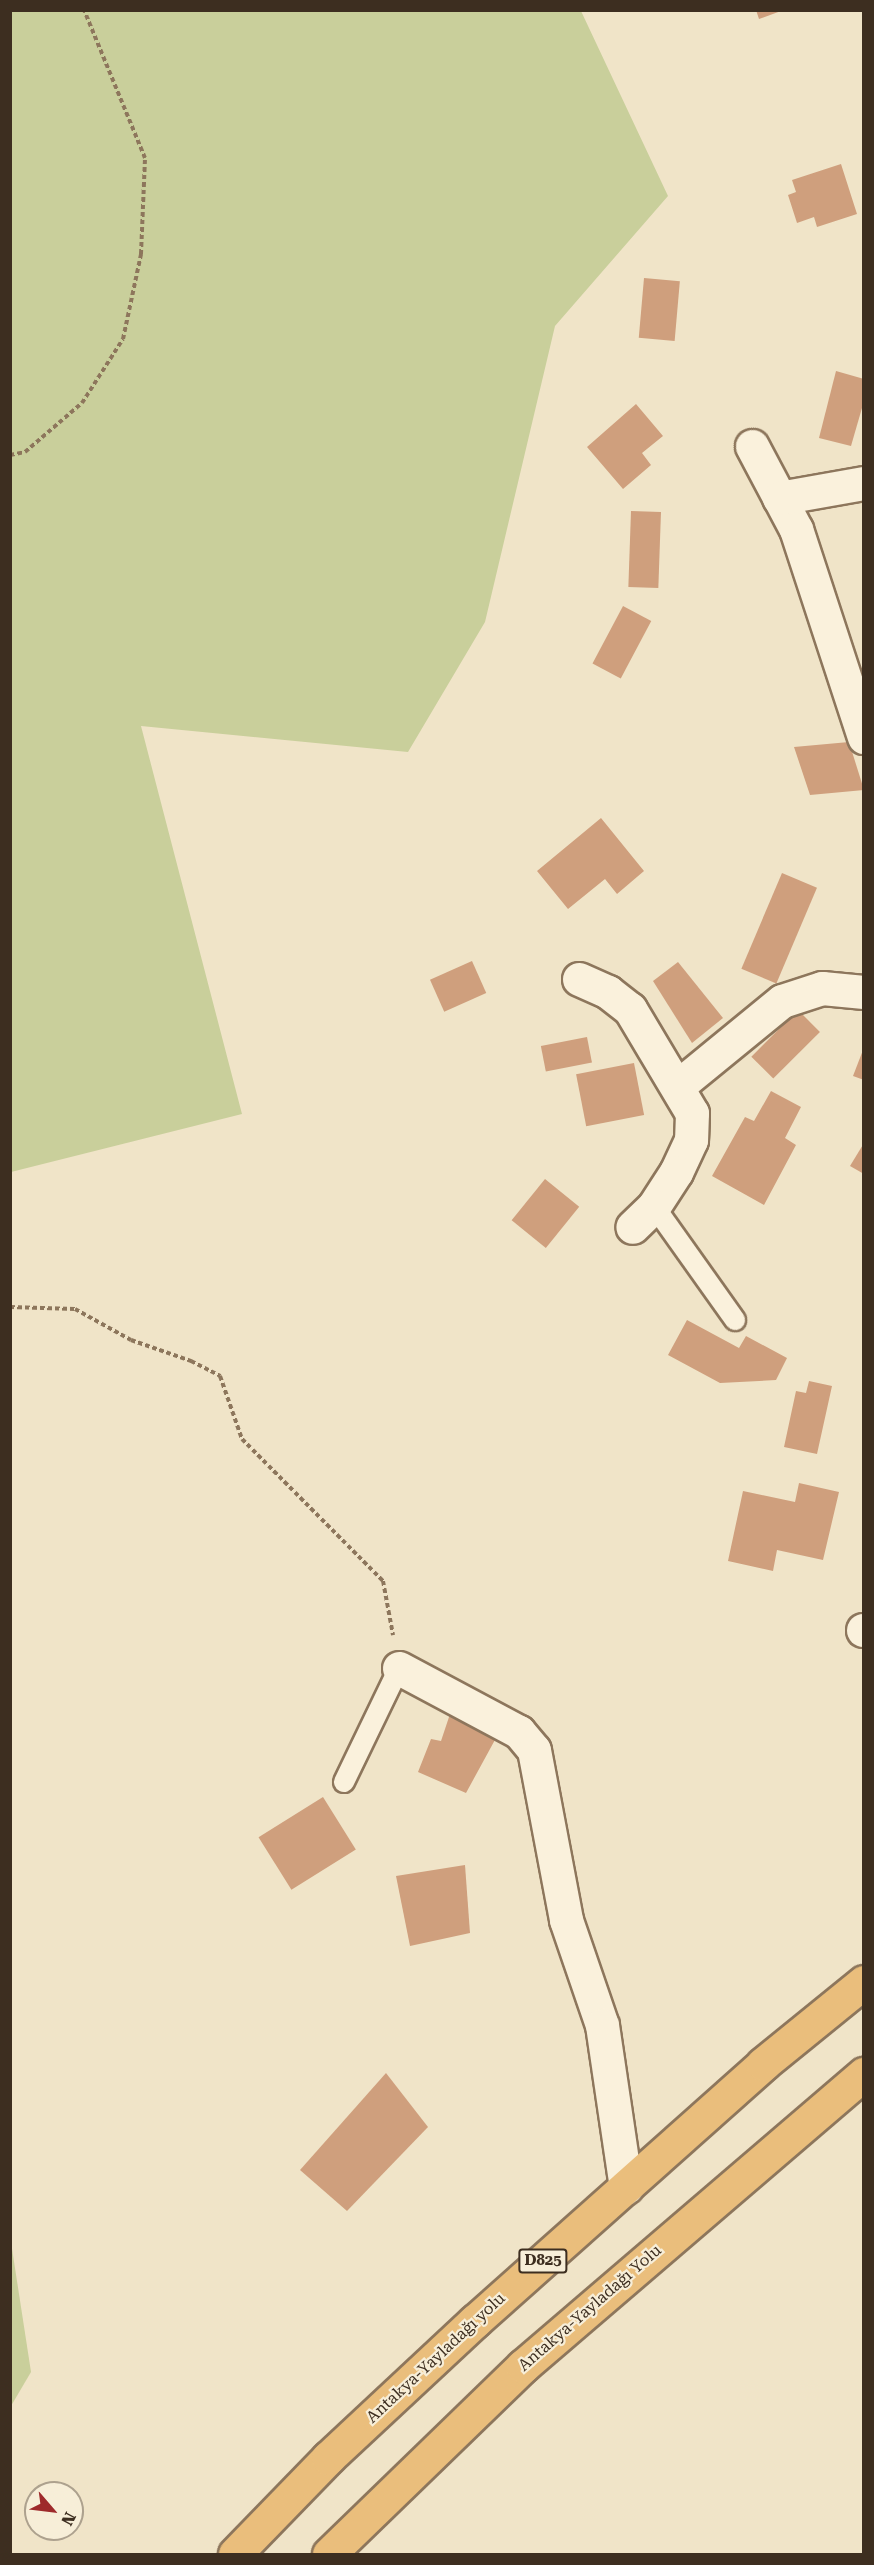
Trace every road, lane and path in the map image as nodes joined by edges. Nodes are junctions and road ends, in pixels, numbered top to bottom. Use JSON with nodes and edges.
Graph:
{"nodes":[{"id":1,"x":84,"y":10,"type":"edge"},
{"id":2,"x":752,"y":446,"type":"dead end"},
{"id":3,"x":10,"y":455,"type":"edge"},
{"id":4,"x":864,"y":483,"type":"edge"},
{"id":5,"x":779,"y":498,"type":"junction"},
{"id":6,"x":864,"y":737,"type":"edge"},
{"id":7,"x":579,"y":979,"type":"dead end"},
{"id":8,"x":864,"y":992,"type":"edge"},
{"id":9,"x":678,"y":1086,"type":"junction"},
{"id":10,"x":643,"y":1216,"type":"joint"},
{"id":11,"x":10,"y":1308,"type":"edge"},
{"id":12,"x":735,"y":1320,"type":"dead end"},
{"id":13,"x":399,"y":1668,"type":"junction"},
{"id":14,"x":344,"y":1782,"type":"dead end"},
{"id":15,"x":864,"y":1982,"type":"edge"},
{"id":16,"x":864,"y":2074,"type":"edge"},
{"id":17,"x":626,"y":2187,"type":"junction"},
{"id":18,"x":235,"y":2554,"type":"edge"},
{"id":19,"x":329,"y":2554,"type":"edge"}],
"edges":[{"from":1,"to":3,"type":"path"},
{"from":2,"to":5,"type":"street"},
{"from":4,"to":5,"type":"street"},
{"from":5,"to":6,"type":"street"},
{"from":7,"to":9,"type":"street"},
{"from":8,"to":9,"type":"street"},
{"from":9,"to":10,"type":"street"},
{"from":10,"to":12,"type":"lane"},
{"from":11,"to":13,"type":"path"},
{"from":13,"to":14,"type":"lane"},
{"from":13,"to":17,"type":"street"},
{"from":15,"to":17,"type":"highway","name":"Antakya-Yayladağı yolu","number":"D825"},
{"from":16,"to":19,"type":"highway","name":"Antakya-Yayladağı Yolu"},
{"from":17,"to":18,"type":"highway","name":"Antakya-Yayladağı yolu","number":"D825"}]}
